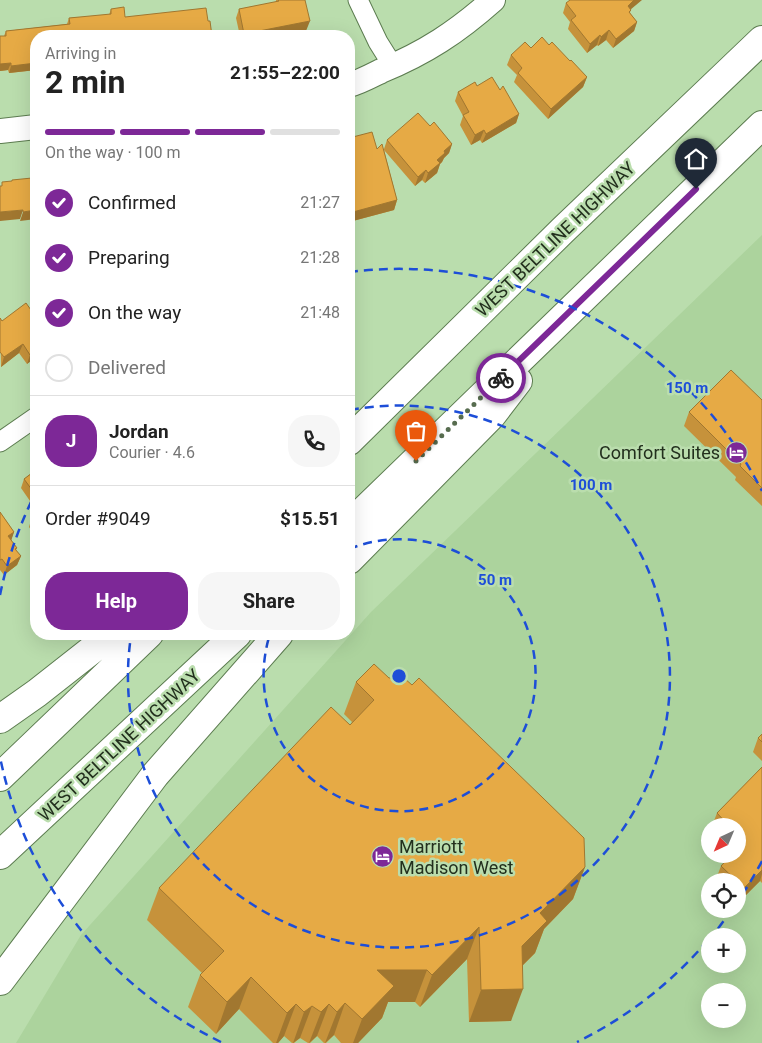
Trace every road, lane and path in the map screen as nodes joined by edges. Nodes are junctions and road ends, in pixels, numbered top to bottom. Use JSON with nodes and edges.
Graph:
{"nodes":[{"id":1,"x":358,"y":0,"type":"edge"},
{"id":2,"x":493,"y":0,"type":"edge"},
{"id":3,"x":762,"y":40,"type":"edge"},
{"id":4,"x":393,"y":66,"type":"junction"},
{"id":5,"x":355,"y":82,"type":"edge"},
{"id":6,"x":762,"y":124,"type":"edge"},
{"id":7,"x":30,"y":128,"type":"edge"},
{"id":8,"x":0,"y":131,"type":"edge"},
{"id":9,"x":577,"y":305,"type":"junction"},
{"id":10,"x":30,"y":421,"type":"edge"},
{"id":11,"x":355,"y":432,"type":"edge"},
{"id":12,"x":0,"y":442,"type":"edge"},
{"id":13,"x":355,"y":519,"type":"edge"},
{"id":14,"x":355,"y":554,"type":"edge"},
{"id":15,"x":104,"y":640,"type":"edge"},
{"id":16,"x":143,"y":640,"type":"edge"},
{"id":17,"x":231,"y":640,"type":"edge"},
{"id":18,"x":273,"y":640,"type":"edge"},
{"id":19,"x":0,"y":719,"type":"edge"},
{"id":20,"x":0,"y":777,"type":"edge"},
{"id":21,"x":0,"y":855,"type":"edge"},
{"id":22,"x":0,"y":981,"type":"edge"}],
"edges":[{"from":1,"to":4,"type":"street"},
{"from":2,"to":4,"type":"street"},
{"from":3,"to":11,"type":"highway","name":"WEST BELTLINE HIGHWAY"},
{"from":4,"to":5,"type":"street"},
{"from":6,"to":9,"type":"highway"},
{"from":7,"to":8,"type":"street"},
{"from":9,"to":13,"type":"highway"},
{"from":9,"to":14,"type":"highway"},
{"from":10,"to":12,"type":"street"},
{"from":15,"to":19,"type":"highway"},
{"from":16,"to":20,"type":"highway"},
{"from":17,"to":21,"type":"highway","name":"WEST BELTLINE HIGHWAY"},
{"from":18,"to":22,"type":"highway"}]}
